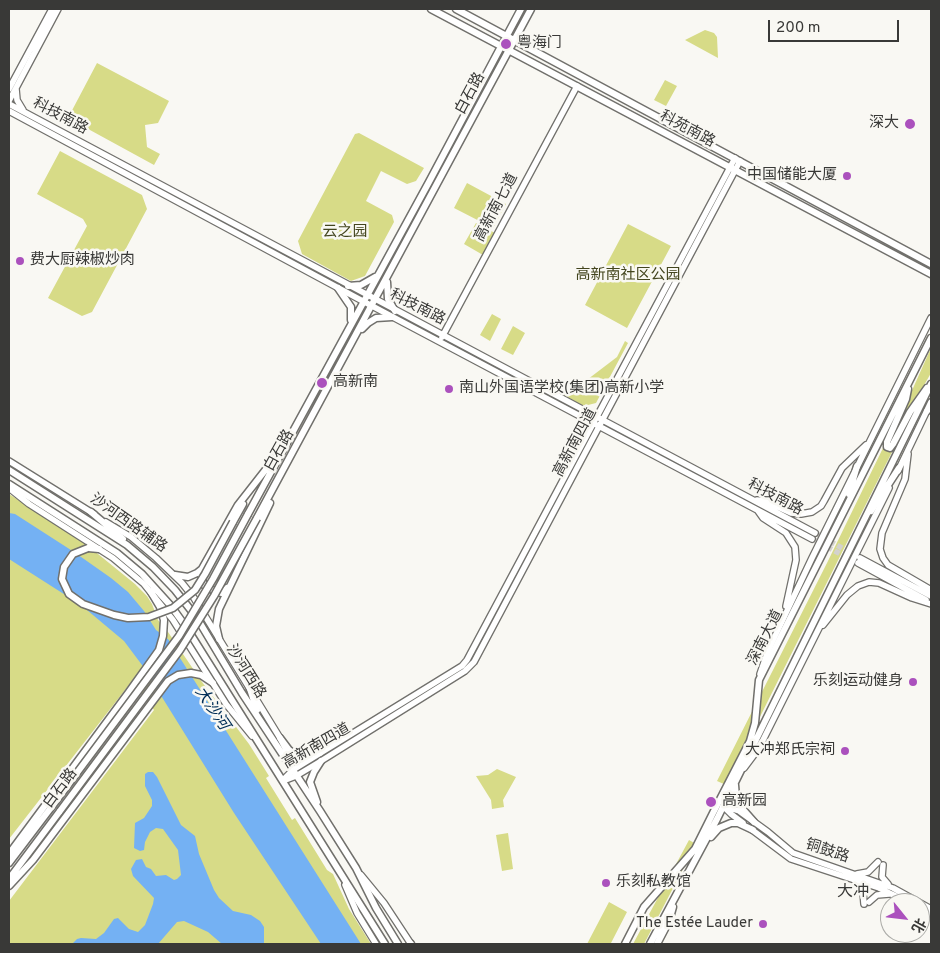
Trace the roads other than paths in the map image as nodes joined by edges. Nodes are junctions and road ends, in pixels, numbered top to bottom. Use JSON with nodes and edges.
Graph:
{"nodes":[{"id":1,"x":52,"y":9,"type":"edge"},
{"id":2,"x":58,"y":9,"type":"edge"},
{"id":3,"x":431,"y":9,"type":"edge"},
{"id":4,"x":456,"y":9,"type":"edge"},
{"id":5,"x":521,"y":9,"type":"edge"},
{"id":6,"x":531,"y":9,"type":"edge"},
{"id":7,"x":507,"y":36,"type":"junction"},
{"id":8,"x":514,"y":40,"type":"junction"},
{"id":9,"x":502,"y":46,"type":"junction"},
{"id":10,"x":509,"y":50,"type":"junction"},
{"id":11,"x":13,"y":84,"type":"edge"},
{"id":12,"x":576,"y":86,"type":"junction"},
{"id":13,"x":9,"y":89,"type":"edge"},
{"id":14,"x":9,"y":102,"type":"edge"},
{"id":15,"x":9,"y":111,"type":"edge"},
{"id":16,"x":25,"y":116,"type":"junction"},
{"id":17,"x":9,"y":118,"type":"edge"},
{"id":18,"x":737,"y":160,"type":"junction"},
{"id":19,"x":733,"y":169,"type":"junction"},
{"id":20,"x":931,"y":257,"type":"edge"},
{"id":21,"x":923,"y":259,"type":"junction"},
{"id":22,"x":931,"y":264,"type":"edge"},
{"id":23,"x":380,"y":272,"type":"junction"},
{"id":24,"x":931,"y":274,"type":"edge"},
{"id":25,"x":388,"y":276,"type":"junction"},
{"id":26,"x":348,"y":286,"type":"junction"},
{"id":27,"x":338,"y":288,"type":"junction"},
{"id":28,"x":365,"y":299,"type":"junction"},
{"id":29,"x":373,"y":303,"type":"junction"},
{"id":30,"x":394,"y":314,"type":"junction"},
{"id":31,"x":931,"y":318,"type":"edge"},
{"id":32,"x":350,"y":326,"type":"junction"},
{"id":33,"x":355,"y":338,"type":"junction"},
{"id":34,"x":442,"y":338,"type":"junction"},
{"id":35,"x":931,"y":338,"type":"edge"},
{"id":36,"x":931,"y":384,"type":"edge"},
{"id":37,"x":908,"y":385,"type":"junction"},
{"id":38,"x":931,"y":402,"type":"edge"},
{"id":39,"x":929,"y":408,"type":"edge"},
{"id":40,"x":594,"y":420,"type":"junction"},
{"id":41,"x":601,"y":424,"type":"junction"},
{"id":42,"x":868,"y":444,"type":"junction"},
{"id":43,"x":284,"y":447,"type":"junction"},
{"id":44,"x":908,"y":449,"type":"junction"},
{"id":45,"x":9,"y":461,"type":"edge"},
{"id":46,"x":857,"y":466,"type":"junction"},
{"id":47,"x":899,"y":468,"type":"junction"},
{"id":48,"x":9,"y":470,"type":"edge"},
{"id":49,"x":280,"y":478,"type":"junction"},
{"id":50,"x":253,"y":485,"type":"junction"},
{"id":51,"x":9,"y":486,"type":"edge"},
{"id":52,"x":753,"y":500,"type":"junction"},
{"id":53,"x":846,"y":508,"type":"junction"},
{"id":54,"x":757,"y":510,"type":"junction"},
{"id":55,"x":91,"y":512,"type":"junction"},
{"id":56,"x":856,"y":535,"type":"junction"},
{"id":57,"x":99,"y":549,"type":"junction"},
{"id":58,"x":144,"y":559,"type":"junction"},
{"id":59,"x":204,"y":566,"type":"junction"},
{"id":60,"x":175,"y":575,"type":"junction"},
{"id":61,"x":229,"y":585,"type":"junction"},
{"id":62,"x":931,"y":590,"type":"edge"},
{"id":63,"x":151,"y":592,"type":"junction"},
{"id":64,"x":931,"y":596,"type":"edge"},
{"id":65,"x":931,"y":603,"type":"edge"},
{"id":66,"x":784,"y":616,"type":"junction"},
{"id":67,"x":219,"y":639,"type":"junction"},
{"id":68,"x":812,"y":641,"type":"junction"},
{"id":69,"x":759,"y":680,"type":"junction"},
{"id":70,"x":136,"y":681,"type":"junction"},
{"id":71,"x":213,"y":683,"type":"junction"},
{"id":72,"x":248,"y":686,"type":"junction"},
{"id":73,"x":152,"y":701,"type":"junction"},
{"id":74,"x":261,"y":721,"type":"junction"},
{"id":75,"x":280,"y":738,"type":"junction"},
{"id":76,"x":261,"y":746,"type":"junction"},
{"id":77,"x":320,"y":754,"type":"junction"},
{"id":78,"x":286,"y":759,"type":"junction"},
{"id":79,"x":321,"y":761,"type":"junction"},
{"id":80,"x":295,"y":773,"type":"junction"},
{"id":81,"x":736,"y":778,"type":"junction"},
{"id":82,"x":283,"y":780,"type":"junction"},
{"id":83,"x":721,"y":804,"type":"junction"},
{"id":84,"x":320,"y":810,"type":"junction"},
{"id":85,"x":754,"y":822,"type":"junction"},
{"id":86,"x":753,"y":830,"type":"junction"},
{"id":87,"x":702,"y":848,"type":"junction"},
{"id":88,"x":9,"y":854,"type":"edge"},
{"id":89,"x":9,"y":863,"type":"edge"},
{"id":90,"x":356,"y":868,"type":"junction"},
{"id":91,"x":342,"y":876,"type":"junction"},
{"id":92,"x":854,"y":876,"type":"junction"},
{"id":93,"x":9,"y":879,"type":"edge"},
{"id":94,"x":9,"y":886,"type":"edge"},
{"id":95,"x":893,"y":891,"type":"junction"},
{"id":96,"x":896,"y":893,"type":"edge"},
{"id":97,"x":676,"y":896,"type":"junction"},
{"id":98,"x":931,"y":909,"type":"edge"},
{"id":99,"x":376,"y":944,"type":"edge"},
{"id":100,"x":385,"y":944,"type":"edge"},
{"id":101,"x":398,"y":944,"type":"edge"},
{"id":102,"x":411,"y":944,"type":"edge"},
{"id":103,"x":624,"y":944,"type":"edge"},
{"id":104,"x":651,"y":944,"type":"edge"},
{"id":105,"x":657,"y":944,"type":"edge"}],
"edges":[{"from":1,"to":11,"type":"main road"},
{"from":2,"to":11,"type":"main road"},
{"from":3,"to":9,"type":"main road","name":"科苑南路"},
{"from":4,"to":7,"type":"main road","name":"科苑南路"},
{"from":5,"to":7,"type":"main road","name":"白石路"},
{"from":6,"to":8,"type":"main road","name":"白石路"},
{"from":7,"to":8,"type":"main road","name":"科苑南路"},
{"from":7,"to":9,"type":"main road","name":"白石路"},
{"from":8,"to":10,"type":"main road","name":"白石路"},
{"from":8,"to":18,"type":"main road","name":"科苑南路"},
{"from":9,"to":10,"type":"main road","name":"科苑南路"},
{"from":9,"to":23,"type":"main road","name":"白石路"},
{"from":10,"to":12,"type":"main road","name":"科苑南路"},
{"from":10,"to":25,"type":"main road","name":"白石路"},
{"from":11,"to":13,"type":"main road"},
{"from":11,"to":14,"type":"main road"},
{"from":11,"to":16,"type":"main road"},
{"from":12,"to":19,"type":"main road","name":"科苑南路"},
{"from":12,"to":34,"type":"main road","name":"高新南七道"},
{"from":14,"to":16,"type":"main road","name":"科技南路"},
{"from":15,"to":16,"type":"main road","name":"科技南路"},
{"from":16,"to":17,"type":"main road"},
{"from":16,"to":26,"type":"main road","name":"科技南路"},
{"from":16,"to":27,"type":"main road","name":"科技南路"},
{"from":18,"to":19,"type":"main road","name":"高新南四道"},
{"from":18,"to":21,"type":"main road","name":"科苑南路"},
{"from":19,"to":24,"type":"main road","name":"科苑南路"},
{"from":19,"to":40,"type":"main road","name":"高新南四道"},
{"from":19,"to":41,"type":"main road","name":"高新南四道"},
{"from":20,"to":21,"type":"main road"},
{"from":21,"to":22,"type":"main road","name":"科苑南路"},
{"from":23,"to":26,"type":"main road"},
{"from":23,"to":28,"type":"main road","name":"白石路"},
{"from":25,"to":29,"type":"main road","name":"白石路"},
{"from":25,"to":30,"type":"main road"},
{"from":26,"to":28,"type":"main road","name":"科技南路"},
{"from":27,"to":28,"type":"main road","name":"科技南路"},
{"from":27,"to":32,"type":"main road"},
{"from":28,"to":29,"type":"main road","name":"科技南路"},
{"from":28,"to":32,"type":"main road","name":"白石路"},
{"from":29,"to":30,"type":"main road","name":"科技南路"},
{"from":29,"to":33,"type":"main road","name":"白石路"},
{"from":30,"to":33,"type":"main road"},
{"from":30,"to":34,"type":"main road","name":"科技南路"},
{"from":31,"to":42,"type":"main road"},
{"from":32,"to":43,"type":"main road","name":"白石路"},
{"from":33,"to":49,"type":"main road","name":"白石路"},
{"from":34,"to":40,"type":"main road","name":"科技南路"},
{"from":35,"to":37,"type":"main road","name":"深南大道"},
{"from":36,"to":37,"type":"main road"},
{"from":36,"to":56,"type":"main road","name":"深南大道"},
{"from":37,"to":53,"type":"main road","name":"深南大道"},
{"from":38,"to":39,"type":"main road"},
{"from":39,"to":44,"type":"main road"},
{"from":40,"to":41,"type":"main road","name":"科技南路"},
{"from":40,"to":77,"type":"main road","name":"高新南四道"},
{"from":41,"to":52,"type":"main road","name":"科技南路"},
{"from":41,"to":54,"type":"main road","name":"科技南路"},
{"from":41,"to":79,"type":"main road","name":"高新南四道"},
{"from":42,"to":46,"type":"main road"},
{"from":42,"to":52,"type":"main road"},
{"from":43,"to":50,"type":"main road"},
{"from":43,"to":89,"type":"main road","name":"白石路","bridge":true},
{"from":44,"to":47,"type":"main road"},
{"from":44,"to":62,"type":"main road"},
{"from":45,"to":55,"type":"main road","name":"沙河西路辅路"},
{"from":46,"to":53,"type":"main road"},
{"from":46,"to":66,"type":"main road"},
{"from":47,"to":56,"type":"main road"},
{"from":47,"to":68,"type":"main road"},
{"from":48,"to":58,"type":"main road","name":"沙河西路"},
{"from":49,"to":61,"type":"main road"},
{"from":49,"to":93,"type":"main road","name":"白石路","bridge":true},
{"from":50,"to":57,"type":"main road","bridge":true},
{"from":50,"to":59,"type":"main road"},
{"from":51,"to":57,"type":"main road"},
{"from":51,"to":76,"type":"main road","name":"沙河西路"},
{"from":52,"to":54,"type":"main road","name":"科技南路"},
{"from":53,"to":69,"type":"main road","name":"深南大道"},
{"from":54,"to":66,"type":"main road"},
{"from":55,"to":58,"type":"main road"},
{"from":55,"to":60,"type":"main road","name":"沙河西路辅路"},
{"from":56,"to":81,"type":"main road","name":"深南大道"},
{"from":57,"to":63,"type":"main road"},
{"from":58,"to":74,"type":"main road","name":"沙河西路"},
{"from":59,"to":60,"type":"main road"},
{"from":59,"to":61,"type":"main road"},
{"from":60,"to":67,"type":"main road","name":"沙河西路辅路"},
{"from":61,"to":67,"type":"main road"},
{"from":63,"to":70,"type":"main road"},
{"from":63,"to":71,"type":"main road"},
{"from":64,"to":65,"type":"main road"},
{"from":65,"to":68,"type":"main road"},
{"from":66,"to":69,"type":"main road"},
{"from":67,"to":72,"type":"main road","name":"沙河西路辅路"},
{"from":68,"to":81,"type":"main road"},
{"from":69,"to":83,"type":"main road","name":"深南大道"},
{"from":70,"to":73,"type":"main road"},
{"from":70,"to":88,"type":"main road"},
{"from":71,"to":73,"type":"main road"},
{"from":71,"to":76,"type":"main road"},
{"from":72,"to":74,"type":"main road"},
{"from":72,"to":75,"type":"main road","name":"沙河西路辅路"},
{"from":73,"to":94,"type":"main road"},
{"from":74,"to":78,"type":"main road","name":"沙河西路"},
{"from":75,"to":77,"type":"main road"},
{"from":75,"to":78,"type":"main road","name":"沙河西路辅路"},
{"from":76,"to":82,"type":"main road","name":"沙河西路"},
{"from":77,"to":80,"type":"main road","name":"高新南四道"},
{"from":78,"to":80,"type":"main road","name":"沙河西路"},
{"from":79,"to":80,"type":"main road","name":"高新南四道"},
{"from":79,"to":84,"type":"main road"},
{"from":80,"to":82,"type":"main road","name":"高新南四道"},
{"from":80,"to":84,"type":"main road","name":"沙河西路"},
{"from":81,"to":83,"type":"main road","name":"深南大道"},
{"from":81,"to":85,"type":"main road"},
{"from":82,"to":91,"type":"main road","name":"沙河西路"},
{"from":83,"to":85,"type":"main road","name":"铜鼓路"},
{"from":83,"to":86,"type":"main road","name":"铜鼓路"},
{"from":83,"to":87,"type":"main road","name":"深南大道"},
{"from":83,"to":103,"type":"main road","name":"深南大道"},
{"from":84,"to":90,"type":"main road","name":"沙河西路"},
{"from":85,"to":92,"type":"main road","name":"铜鼓路"},
{"from":86,"to":87,"type":"main road"},
{"from":86,"to":92,"type":"main road","name":"铜鼓路"},
{"from":87,"to":97,"type":"main road","name":"深南大道"},
{"from":90,"to":101,"type":"main road","name":"沙河西路"},
{"from":90,"to":102,"type":"main road"},
{"from":91,"to":99,"type":"main road"},
{"from":91,"to":100,"type":"main road","name":"沙河西路"},
{"from":92,"to":95,"type":"main road","name":"铜鼓路"},
{"from":92,"to":95,"type":"main road"},
{"from":92,"to":95,"type":"main road"},
{"from":95,"to":96,"type":"main road","name":"铜鼓路"},
{"from":95,"to":98,"type":"main road","name":"铜鼓路"},
{"from":97,"to":104,"type":"main road","name":"深南大道"},
{"from":97,"to":105,"type":"main road"}]}
